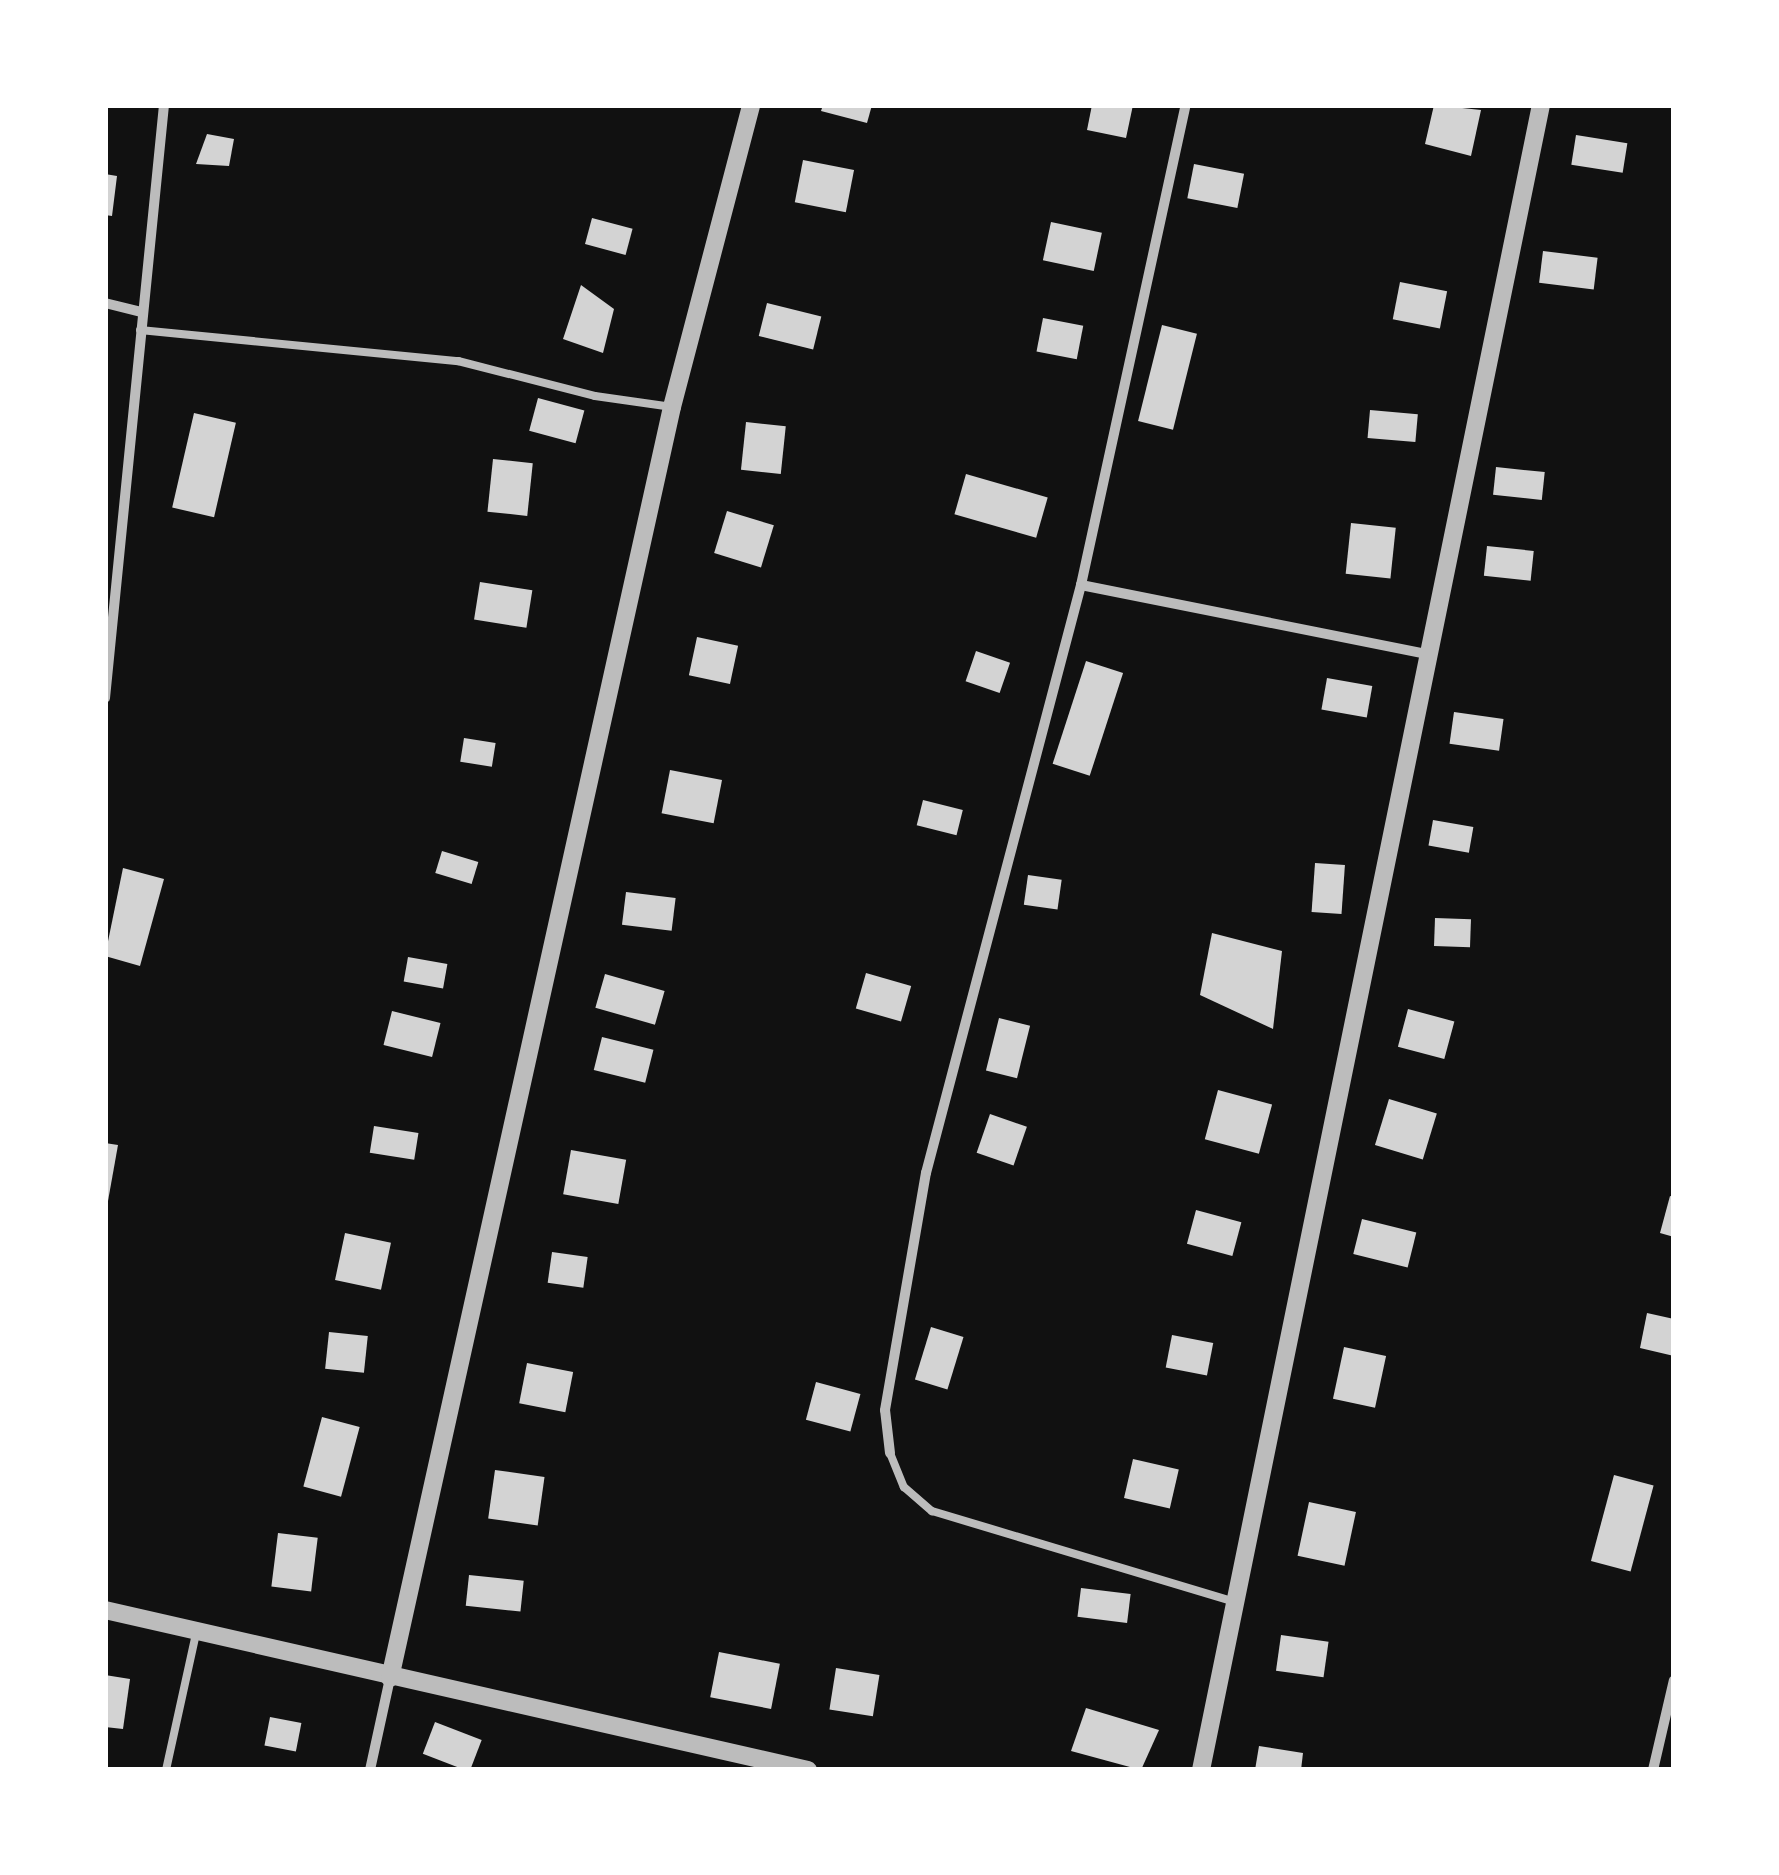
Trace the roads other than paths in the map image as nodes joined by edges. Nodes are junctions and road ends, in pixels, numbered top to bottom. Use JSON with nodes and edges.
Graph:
{"nodes":[{"id":1,"x":164,"y":105,"type":"edge"},
{"id":2,"x":751,"y":105,"type":"edge"},
{"id":3,"x":1186,"y":105,"type":"edge"},
{"id":4,"x":1541,"y":105,"type":"edge"},
{"id":5,"x":105,"y":303,"type":"edge"},
{"id":6,"x":142,"y":312,"type":"junction"},
{"id":7,"x":140,"y":330,"type":"junction"},
{"id":8,"x":672,"y":407,"type":"junction"},
{"id":9,"x":1082,"y":585,"type":"junction"},
{"id":10,"x":1427,"y":654,"type":"junction"},
{"id":11,"x":105,"y":698,"type":"edge"},
{"id":12,"x":890,"y":1453,"type":"joint"},
{"id":13,"x":1236,"y":1602,"type":"junction"},
{"id":14,"x":105,"y":1610,"type":"edge"},
{"id":15,"x":196,"y":1632,"type":"junction"},
{"id":16,"x":390,"y":1678,"type":"junction"},
{"id":17,"x":1674,"y":1680,"type":"edge"},
{"id":18,"x":166,"y":1770,"type":"edge"},
{"id":19,"x":370,"y":1770,"type":"edge"},
{"id":20,"x":808,"y":1770,"type":"edge"},
{"id":21,"x":1202,"y":1770,"type":"edge"},
{"id":22,"x":1653,"y":1770,"type":"edge"}],
"edges":[{"from":1,"to":6,"type":"street"},
{"from":2,"to":8,"type":"street"},
{"from":3,"to":9,"type":"street"},
{"from":4,"to":10,"type":"street"},
{"from":5,"to":6,"type":"street"},
{"from":6,"to":7,"type":"street"},
{"from":7,"to":8,"type":"lane"},
{"from":7,"to":11,"type":"street"},
{"from":8,"to":16,"type":"street"},
{"from":9,"to":10,"type":"street"},
{"from":9,"to":12,"type":"street"},
{"from":10,"to":13,"type":"street"},
{"from":12,"to":13,"type":"lane"},
{"from":13,"to":21,"type":"street"},
{"from":14,"to":15,"type":"street"},
{"from":15,"to":16,"type":"street"},
{"from":15,"to":18,"type":"lane"},
{"from":16,"to":19,"type":"street"},
{"from":16,"to":20,"type":"street"},
{"from":17,"to":22,"type":"street"}]}
